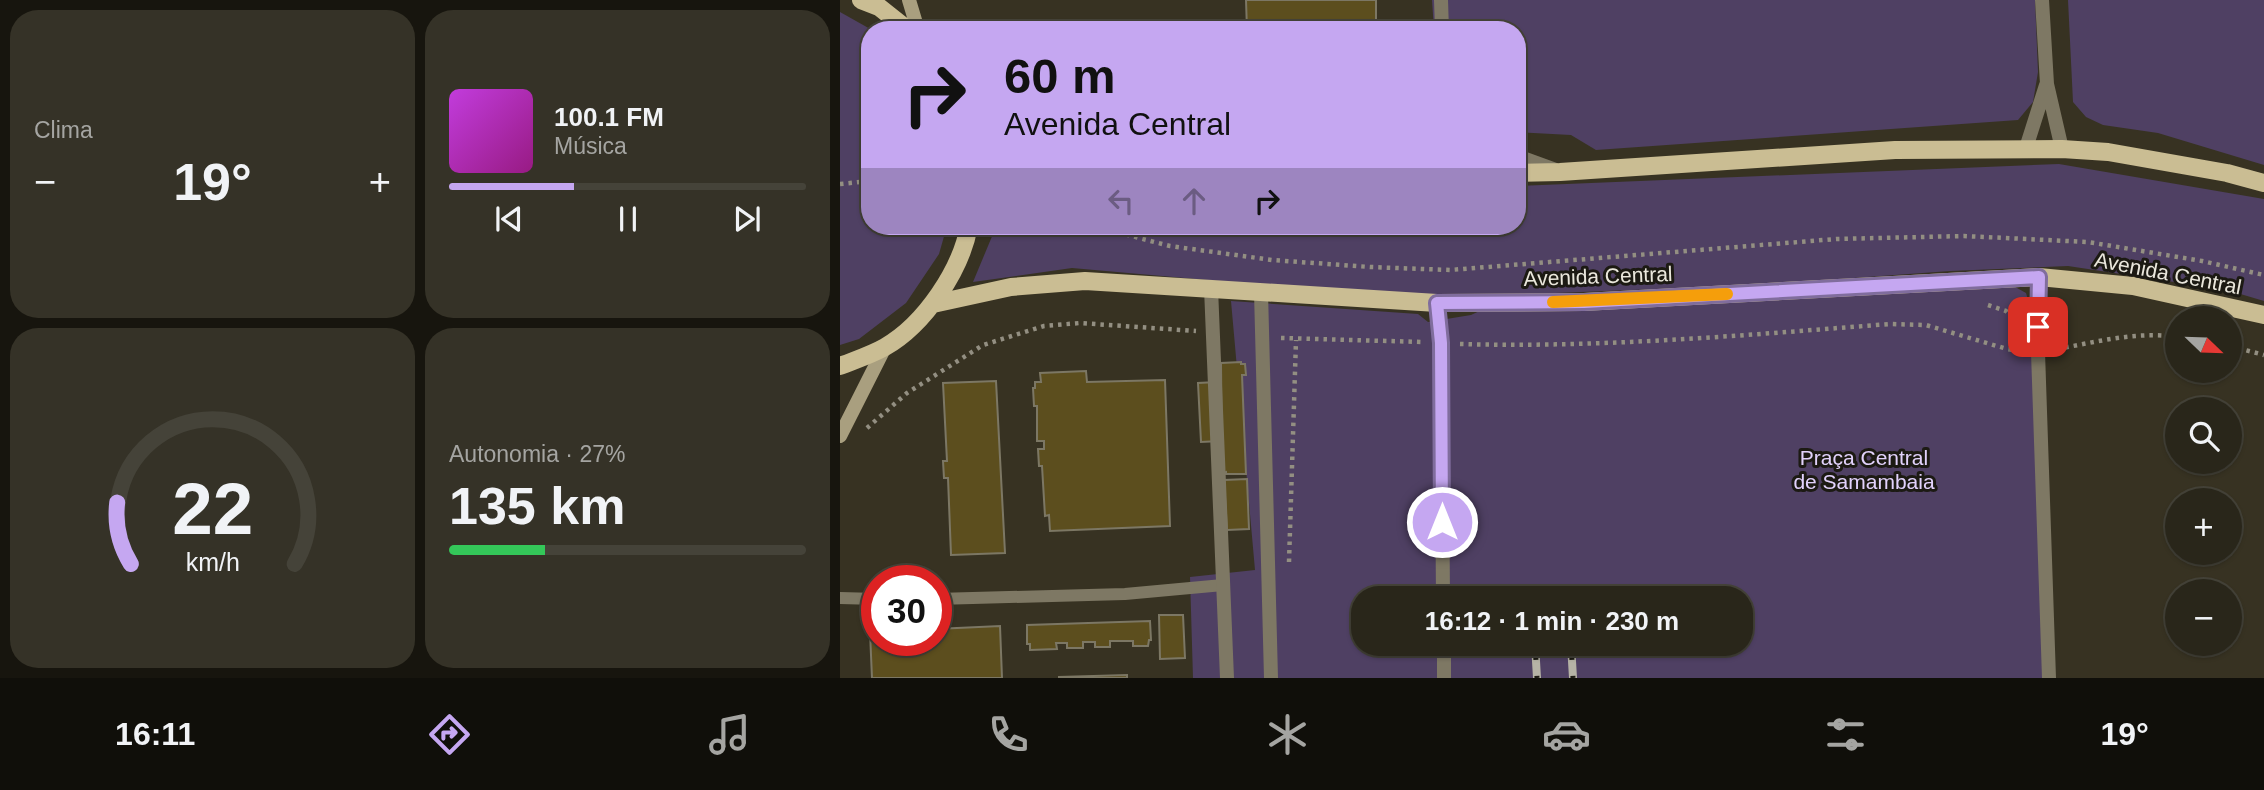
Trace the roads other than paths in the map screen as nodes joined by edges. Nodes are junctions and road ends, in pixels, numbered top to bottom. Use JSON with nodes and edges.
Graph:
{"nodes":[{"id":1,"x":861,"y":0,"type":"edge"},
{"id":2,"x":909,"y":0,"type":"edge"},
{"id":3,"x":1441,"y":0,"type":"edge"},
{"id":4,"x":2042,"y":0,"type":"edge"},
{"id":5,"x":896,"y":21,"type":"edge"},
{"id":6,"x":915,"y":21,"type":"edge"},
{"id":7,"x":1442,"y":21,"type":"edge"},
{"id":8,"x":2047,"y":84,"type":"junction"},
{"id":9,"x":2026,"y":148,"type":"junction"},
{"id":10,"x":2062,"y":149,"type":"junction"},
{"id":11,"x":1526,"y":159,"type":"edge"},
{"id":12,"x":1560,"y":172,"type":"junction"},
{"id":13,"x":1526,"y":173,"type":"edge"},
{"id":14,"x":2264,"y":183,"type":"edge"},
{"id":15,"x":967,"y":235,"type":"edge"},
{"id":16,"x":2039,"y":277,"type":"junction"},
{"id":17,"x":1211,"y":288,"type":"junction"},
{"id":18,"x":1261,"y":292,"type":"junction"},
{"id":19,"x":1437,"y":303,"type":"junction"},
{"id":20,"x":933,"y":304,"type":"junction"},
{"id":21,"x":2264,"y":315,"type":"edge"},
{"id":22,"x":885,"y":347,"type":"junction"},
{"id":23,"x":840,"y":366,"type":"edge"},
{"id":24,"x":840,"y":436,"type":"edge"},
{"id":25,"x":1223,"y":585,"type":"junction"},
{"id":26,"x":1443,"y":586,"type":"edge"},
{"id":27,"x":840,"y":598,"type":"edge"},
{"id":28,"x":861,"y":599,"type":"edge"},
{"id":29,"x":952,"y":599,"type":"edge"},
{"id":30,"x":1444,"y":656,"type":"edge"},
{"id":31,"x":1227,"y":678,"type":"edge"},
{"id":32,"x":1271,"y":678,"type":"edge"},
{"id":33,"x":1444,"y":678,"type":"edge"},
{"id":34,"x":2049,"y":678,"type":"edge"}],
"edges":[{"from":1,"to":5,"type":"main road"},
{"from":2,"to":6,"type":"main road"},
{"from":3,"to":7,"type":"street"},
{"from":4,"to":8,"type":"street"},
{"from":8,"to":9,"type":"street"},
{"from":8,"to":10,"type":"street"},
{"from":9,"to":10,"type":"main road"},
{"from":9,"to":12,"type":"main road"},
{"from":10,"to":14,"type":"main road"},
{"from":11,"to":12,"type":"street"},
{"from":12,"to":13,"type":"main road"},
{"from":15,"to":20,"type":"main road"},
{"from":16,"to":19,"type":"main road","name":"Avenida Central"},
{"from":16,"to":21,"type":"main road","name":"Avenida Central"},
{"from":16,"to":34,"type":"street"},
{"from":17,"to":18,"type":"main road","name":"Avenida Central"},
{"from":17,"to":20,"type":"main road","name":"Avenida Central"},
{"from":17,"to":25,"type":"street"},
{"from":18,"to":19,"type":"main road","name":"Avenida Central"},
{"from":18,"to":32,"type":"street"},
{"from":19,"to":26,"type":"street"},
{"from":20,"to":22,"type":"main road"},
{"from":22,"to":23,"type":"main road"},
{"from":22,"to":24,"type":"main road"},
{"from":25,"to":29,"type":"lane"},
{"from":25,"to":31,"type":"street"},
{"from":27,"to":28,"type":"lane"},
{"from":30,"to":33,"type":"street"}]}
